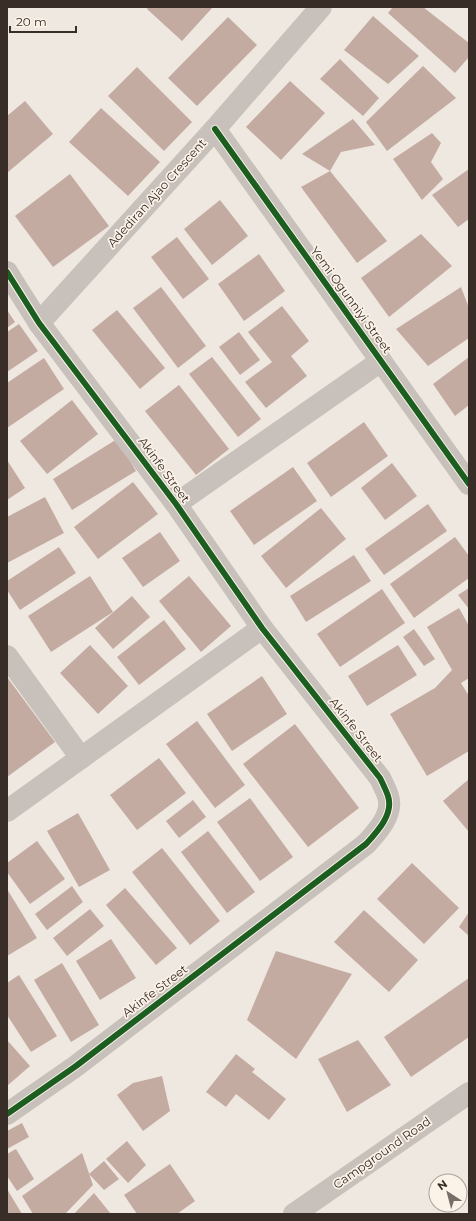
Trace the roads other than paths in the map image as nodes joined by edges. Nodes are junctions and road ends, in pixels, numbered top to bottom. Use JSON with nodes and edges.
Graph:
{"nodes":[{"id":1,"x":321,"y":7,"type":"edge"},
{"id":2,"x":215,"y":129,"type":"junction"},
{"id":3,"x":7,"y":272,"type":"edge"},
{"id":4,"x":39,"y":323,"type":"junction"},
{"id":5,"x":381,"y":361,"type":"junction"},
{"id":6,"x":469,"y":484,"type":"edge"},
{"id":7,"x":176,"y":504,"type":"junction"},
{"id":8,"x":262,"y":628,"type":"junction"},
{"id":9,"x":7,"y":656,"type":"edge"},
{"id":10,"x":81,"y":758,"type":"junction"},
{"id":11,"x":7,"y":811,"type":"edge"},
{"id":12,"x":469,"y":1093,"type":"edge"},
{"id":13,"x":7,"y":1114,"type":"edge"},
{"id":14,"x":294,"y":1214,"type":"edge"}],
"edges":[{"from":1,"to":2,"type":"street","name":"Adediran Ajao Crescent"},
{"from":2,"to":4,"type":"street","name":"Adediran Ajao Crescent"},
{"from":2,"to":5,"type":"street","name":"Yemi Ogunniyi Street"},
{"from":3,"to":4,"type":"street","name":"Akinfe Street"},
{"from":4,"to":7,"type":"street","name":"Akinfe Street"},
{"from":5,"to":6,"type":"street","name":"Yemi Ogunniyi Street"},
{"from":5,"to":7,"type":"street"},
{"from":7,"to":8,"type":"street","name":"Akinfe Street"},
{"from":8,"to":10,"type":"street"},
{"from":8,"to":13,"type":"street","name":"Akinfe Street"},
{"from":9,"to":10,"type":"street"},
{"from":10,"to":11,"type":"street"},
{"from":12,"to":14,"type":"street","name":"Campground Road"}]}
